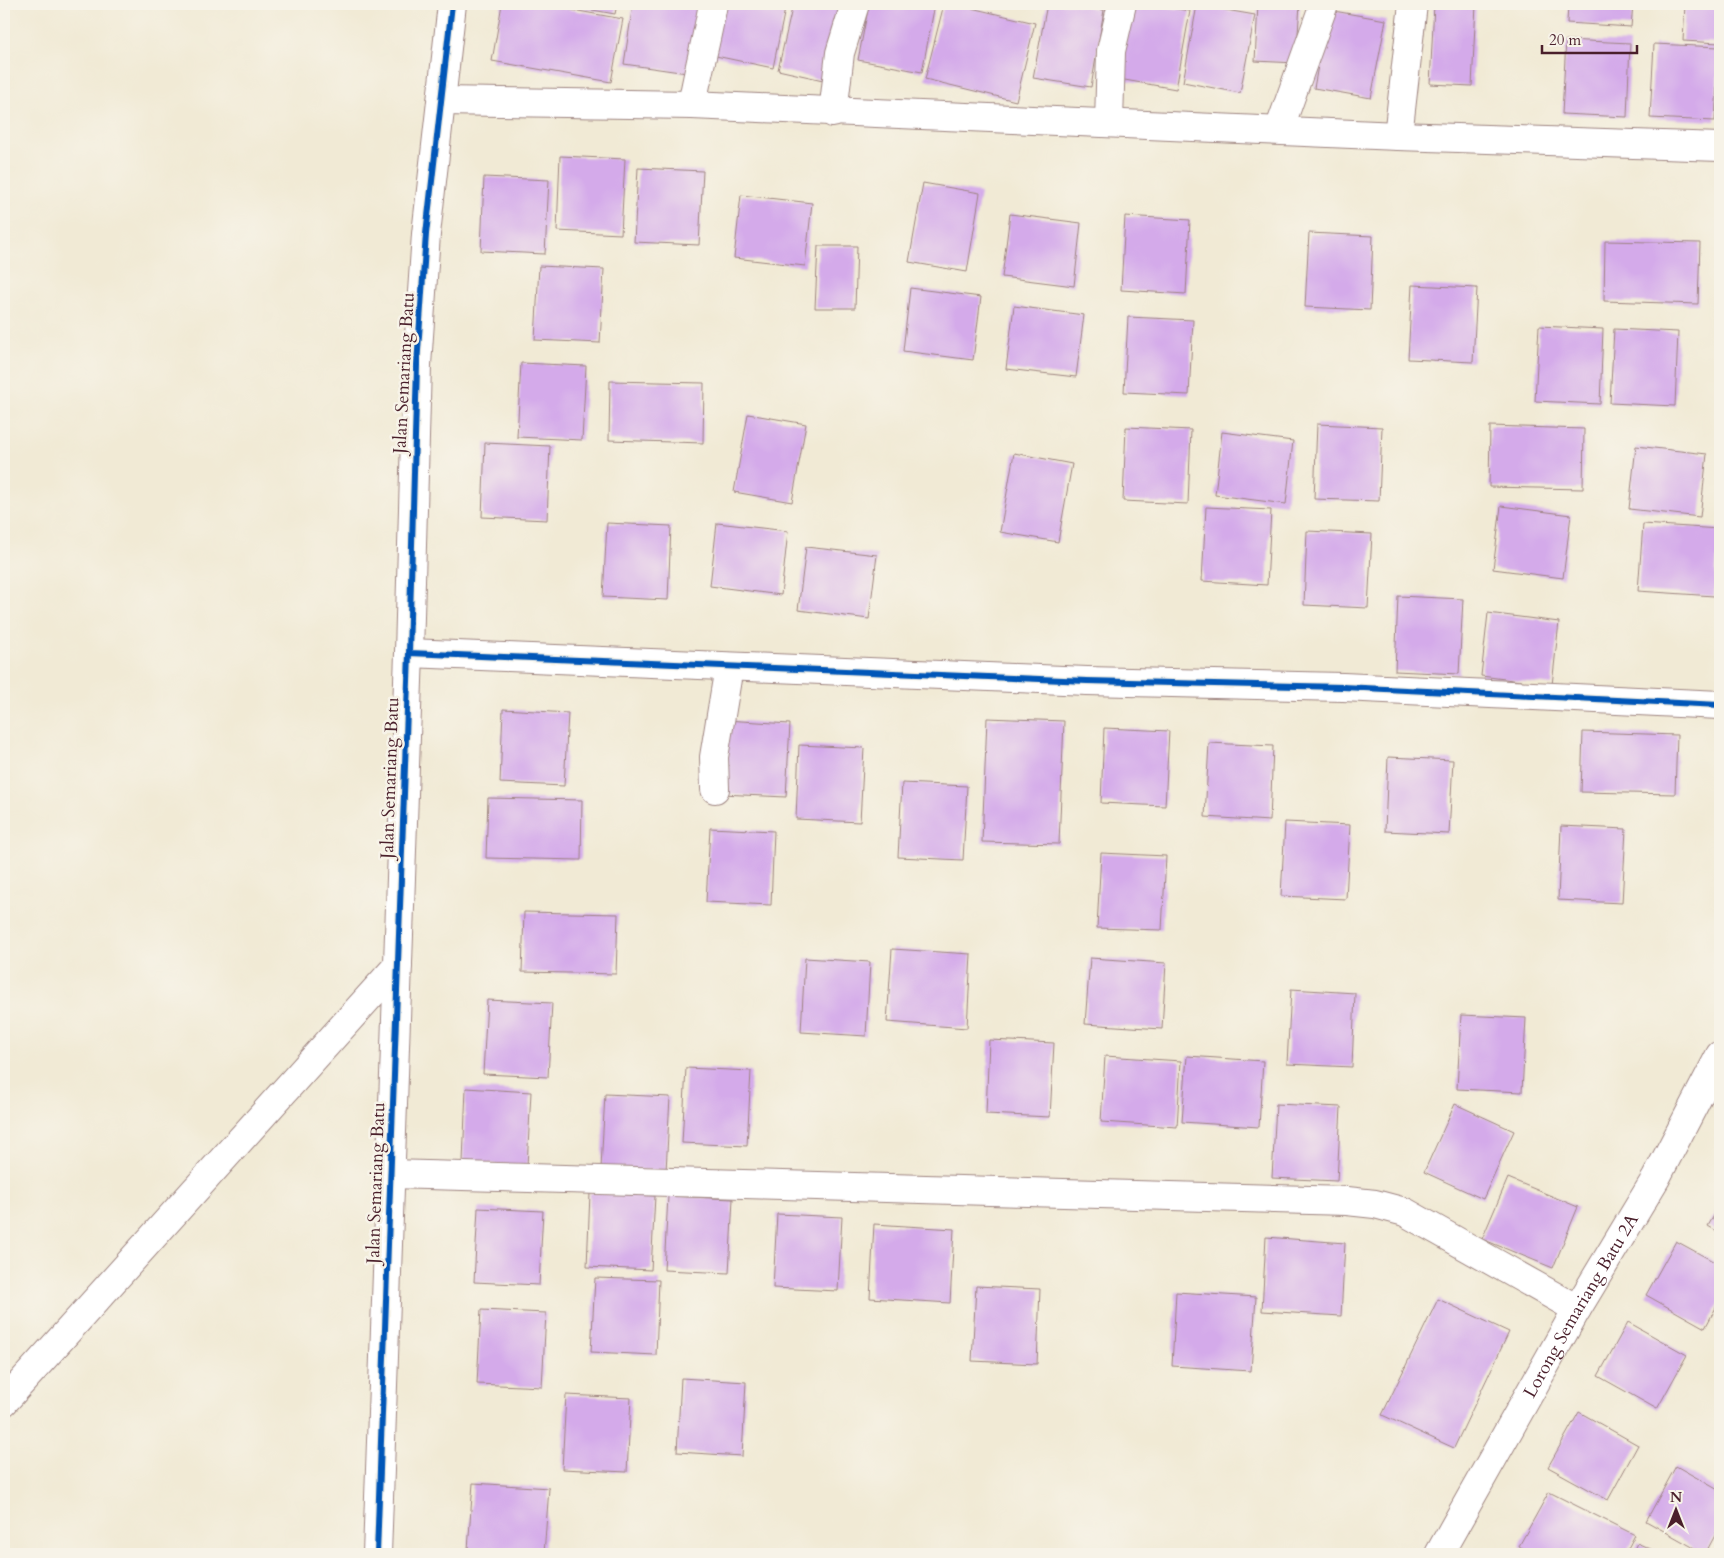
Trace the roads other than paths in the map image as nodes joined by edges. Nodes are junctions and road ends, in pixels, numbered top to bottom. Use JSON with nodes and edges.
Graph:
{"nodes":[{"id":1,"x":452,"y":4,"type":"edge"},
{"id":2,"x":713,"y":4,"type":"edge"},
{"id":3,"x":855,"y":4,"type":"edge"},
{"id":4,"x":1122,"y":4,"type":"edge"},
{"id":5,"x":1324,"y":4,"type":"edge"},
{"id":6,"x":1413,"y":4,"type":"edge"},
{"id":7,"x":442,"y":101,"type":"junction"},
{"id":8,"x":692,"y":105,"type":"junction"},
{"id":9,"x":832,"y":113,"type":"junction"},
{"id":10,"x":1108,"y":123,"type":"junction"},
{"id":11,"x":1279,"y":130,"type":"junction"},
{"id":12,"x":1398,"y":136,"type":"junction"},
{"id":13,"x":1720,"y":148,"type":"edge"},
{"id":14,"x":409,"y":653,"type":"junction"},
{"id":15,"x":729,"y":667,"type":"junction"},
{"id":16,"x":1720,"y":706,"type":"edge"},
{"id":17,"x":715,"y":789,"type":"dead end"},
{"id":18,"x":398,"y":965,"type":"junction"},
{"id":19,"x":1720,"y":1055,"type":"edge"},
{"id":20,"x":391,"y":1174,"type":"junction"},
{"id":21,"x":1577,"y":1309,"type":"junction"},
{"id":22,"x":4,"y":1402,"type":"edge"},
{"id":23,"x":377,"y":1554,"type":"edge"},
{"id":24,"x":1439,"y":1554,"type":"edge"}],
"edges":[{"from":1,"to":7,"type":"street","name":"Jalan Semariang Batu"},
{"from":2,"to":8,"type":"street"},
{"from":3,"to":9,"type":"street"},
{"from":4,"to":10,"type":"street"},
{"from":5,"to":11,"type":"street"},
{"from":6,"to":12,"type":"street"},
{"from":7,"to":8,"type":"street"},
{"from":7,"to":14,"type":"street","name":"Jalan Semariang Batu"},
{"from":8,"to":9,"type":"street"},
{"from":9,"to":10,"type":"street"},
{"from":10,"to":11,"type":"street"},
{"from":11,"to":12,"type":"street"},
{"from":12,"to":13,"type":"street"},
{"from":14,"to":15,"type":"street"},
{"from":14,"to":18,"type":"street","name":"Jalan Semariang Batu"},
{"from":15,"to":16,"type":"street"},
{"from":15,"to":17,"type":"street"},
{"from":18,"to":20,"type":"street","name":"Jalan Semariang Batu"},
{"from":18,"to":22,"type":"street"},
{"from":19,"to":21,"type":"street","name":"Lorong Semariang Batu 2A"},
{"from":20,"to":21,"type":"street"},
{"from":20,"to":23,"type":"street","name":"Jalan Semariang Batu"},
{"from":21,"to":24,"type":"street","name":"Lorong Semariang Batu 2A"}]}
